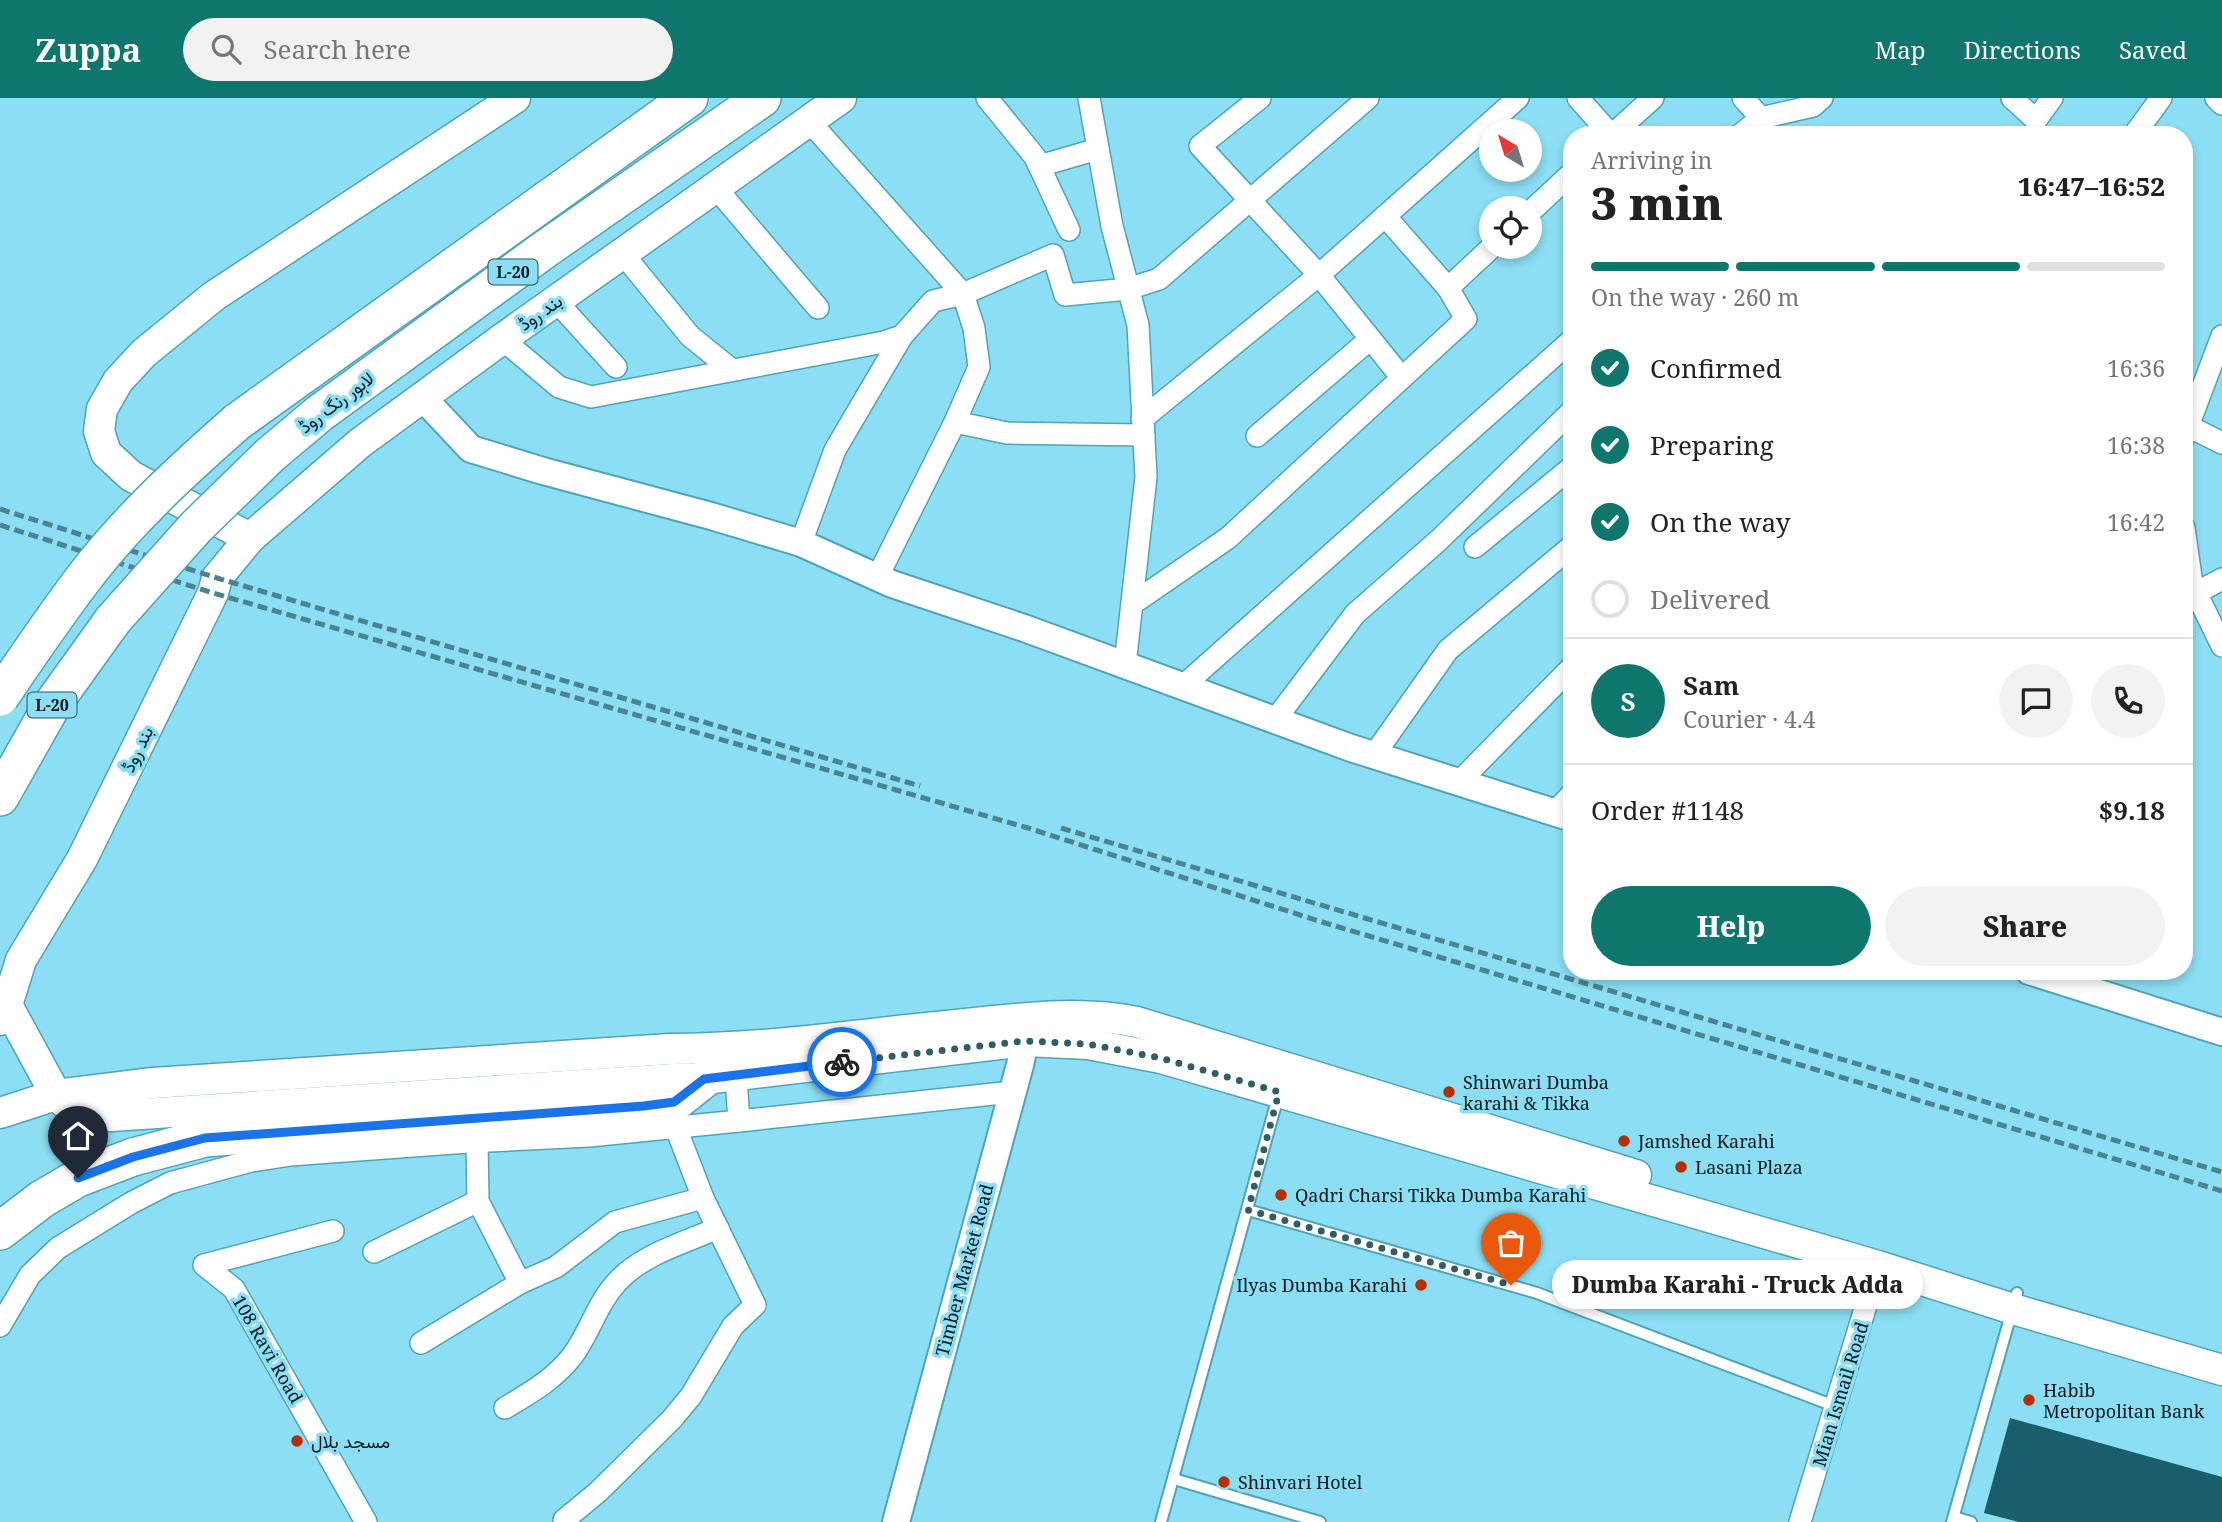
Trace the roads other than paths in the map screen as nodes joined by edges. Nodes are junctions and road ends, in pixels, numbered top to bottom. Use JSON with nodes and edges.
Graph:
{"nodes":[{"id":1,"x":515,"y":98,"type":"edge"},
{"id":2,"x":689,"y":98,"type":"edge"},
{"id":3,"x":762,"y":98,"type":"edge"},
{"id":4,"x":841,"y":98,"type":"edge"},
{"id":5,"x":987,"y":98,"type":"edge"},
{"id":6,"x":1089,"y":98,"type":"edge"},
{"id":7,"x":1260,"y":98,"type":"edge"},
{"id":8,"x":1368,"y":98,"type":"edge"},
{"id":9,"x":1518,"y":98,"type":"edge"},
{"id":10,"x":1578,"y":98,"type":"edge"},
{"id":11,"x":1653,"y":98,"type":"edge"},
{"id":12,"x":1743,"y":98,"type":"edge"},
{"id":13,"x":1822,"y":98,"type":"edge"},
{"id":14,"x":2012,"y":98,"type":"edge"},
{"id":15,"x":2052,"y":98,"type":"edge"},
{"id":16,"x":2161,"y":98,"type":"edge"},
{"id":17,"x":2216,"y":98,"type":"edge"},
{"id":18,"x":2222,"y":104,"type":"edge"},
{"id":19,"x":1761,"y":118,"type":"junction"},
{"id":20,"x":809,"y":121,"type":"junction"},
{"id":21,"x":1604,"y":126,"type":"edge"},
{"id":22,"x":1622,"y":126,"type":"edge"},
{"id":23,"x":1751,"y":126,"type":"edge"},
{"id":24,"x":2029,"y":126,"type":"edge"},
{"id":25,"x":2031,"y":126,"type":"edge"},
{"id":26,"x":2141,"y":126,"type":"edge"},
{"id":27,"x":1098,"y":149,"type":"junction"},
{"id":28,"x":1040,"y":166,"type":"junction"},
{"id":29,"x":1563,"y":181,"type":"edge"},
{"id":30,"x":716,"y":188,"type":"junction"},
{"id":31,"x":1251,"y":200,"type":"junction"},
{"id":32,"x":1542,"y":201,"type":"edge"},
{"id":33,"x":1385,"y":216,"type":"junction"},
{"id":34,"x":1069,"y":230,"type":"dead end"},
{"id":35,"x":623,"y":254,"type":"junction"},
{"id":36,"x":1479,"y":259,"type":"edge"},
{"id":37,"x":1319,"y":275,"type":"junction"},
{"id":38,"x":1448,"y":288,"type":"junction"},
{"id":39,"x":1128,"y":289,"type":"junction"},
{"id":40,"x":962,"y":294,"type":"junction"},
{"id":41,"x":556,"y":301,"type":"junction"},
{"id":42,"x":818,"y":308,"type":"dead end"},
{"id":43,"x":902,"y":336,"type":"junction"},
{"id":44,"x":502,"y":339,"type":"junction"},
{"id":45,"x":1369,"y":340,"type":"junction"},
{"id":46,"x":2221,"y":340,"type":"edge"},
{"id":47,"x":1563,"y":348,"type":"edge"},
{"id":48,"x":616,"y":367,"type":"dead end"},
{"id":49,"x":732,"y":370,"type":"junction"},
{"id":50,"x":1402,"y":378,"type":"junction"},
{"id":51,"x":422,"y":397,"type":"junction"},
{"id":52,"x":2193,"y":413,"type":"edge"},
{"id":53,"x":955,"y":422,"type":"junction"},
{"id":54,"x":1563,"y":424,"type":"edge"},
{"id":55,"x":1143,"y":427,"type":"junction"},
{"id":56,"x":2193,"y":433,"type":"edge"},
{"id":57,"x":1256,"y":436,"type":"dead end"},
{"id":58,"x":2222,"y":443,"type":"edge"},
{"id":59,"x":1563,"y":474,"type":"edge"},
{"id":60,"x":250,"y":538,"type":"junction"},
{"id":61,"x":802,"y":543,"type":"junction"},
{"id":62,"x":1475,"y":547,"type":"dead end"},
{"id":63,"x":1563,"y":554,"type":"edge"},
{"id":64,"x":877,"y":578,"type":"junction"},
{"id":65,"x":2222,"y":579,"type":"edge"},
{"id":66,"x":2193,"y":586,"type":"edge"},
{"id":67,"x":2196,"y":593,"type":"junction"},
{"id":68,"x":1132,"y":604,"type":"junction"},
{"id":69,"x":2222,"y":646,"type":"edge"},
{"id":70,"x":1125,"y":665,"type":"junction"},
{"id":71,"x":1563,"y":676,"type":"edge"},
{"id":72,"x":1183,"y":686,"type":"junction"},
{"id":73,"x":0,"y":697,"type":"edge"},
{"id":74,"x":1275,"y":720,"type":"junction"},
{"id":75,"x":1374,"y":755,"type":"junction"},
{"id":76,"x":1459,"y":782,"type":"junction"},
{"id":77,"x":0,"y":797,"type":"edge"},
{"id":78,"x":1563,"y":807,"type":"edge"},
{"id":79,"x":10,"y":956,"type":"edge"},
{"id":80,"x":2063,"y":980,"type":"edge"},
{"id":81,"x":3,"y":1013,"type":"edge"},
{"id":82,"x":1024,"y":1029,"type":"junction"},
{"id":83,"x":2222,"y":1032,"type":"edge"},
{"id":84,"x":670,"y":1049,"type":"junction"},
{"id":85,"x":699,"y":1085,"type":"junction"},
{"id":86,"x":1012,"y":1092,"type":"junction"},
{"id":87,"x":1279,"y":1092,"type":"junction"},
{"id":88,"x":56,"y":1095,"type":"junction"},
{"id":89,"x":0,"y":1113,"type":"edge"},
{"id":90,"x":739,"y":1121,"type":"junction"},
{"id":91,"x":477,"y":1141,"type":"junction"},
{"id":92,"x":702,"y":1198,"type":"junction"},
{"id":93,"x":478,"y":1201,"type":"junction"},
{"id":94,"x":1248,"y":1210,"type":"junction"},
{"id":95,"x":718,"y":1228,"type":"junction"},
{"id":96,"x":0,"y":1231,"type":"edge"},
{"id":97,"x":333,"y":1231,"type":"dead end"},
{"id":98,"x":374,"y":1252,"type":"dead end"},
{"id":99,"x":1878,"y":1266,"type":"junction"},
{"id":100,"x":520,"y":1283,"type":"junction"},
{"id":101,"x":2015,"y":1301,"type":"junction"},
{"id":102,"x":0,"y":1326,"type":"edge"},
{"id":103,"x":421,"y":1343,"type":"dead end"},
{"id":104,"x":2222,"y":1353,"type":"edge"},
{"id":105,"x":2222,"y":1370,"type":"edge"},
{"id":106,"x":1837,"y":1407,"type":"junction"},
{"id":107,"x":505,"y":1408,"type":"dead end"},
{"id":108,"x":1174,"y":1479,"type":"junction"},
{"id":109,"x":1953,"y":1519,"type":"edge"},
{"id":110,"x":564,"y":1520,"type":"dead end"},
{"id":111,"x":366,"y":1522,"type":"edge"},
{"id":112,"x":896,"y":1522,"type":"edge"},
{"id":113,"x":1161,"y":1522,"type":"edge"},
{"id":114,"x":1320,"y":1522,"type":"edge"},
{"id":115,"x":1800,"y":1522,"type":"edge"},
{"id":116,"x":1971,"y":1522,"type":"edge"}],
"edges":[{"from":1,"to":60,"type":"main road"},
{"from":2,"to":73,"type":"highway","number":"L-20","bridge":true},
{"from":3,"to":77,"type":"highway","name":"لاہور رنگ روڈ","number":"L-20","bridge":true},
{"from":4,"to":20,"type":"main road","name":"بند روڈ"},
{"from":5,"to":28,"type":"street"},
{"from":6,"to":27,"type":"street"},
{"from":7,"to":31,"type":"street"},
{"from":8,"to":31,"type":"street"},
{"from":9,"to":33,"type":"street"},
{"from":10,"to":21,"type":"street"},
{"from":11,"to":22,"type":"street"},
{"from":12,"to":19,"type":"street"},
{"from":13,"to":19,"type":"street"},
{"from":14,"to":24,"type":"street"},
{"from":15,"to":25,"type":"street"},
{"from":16,"to":26,"type":"street"},
{"from":17,"to":18,"type":"street"},
{"from":19,"to":23,"type":"street"},
{"from":20,"to":30,"type":"main road","name":"بند روڈ"},
{"from":20,"to":40,"type":"street"},
{"from":27,"to":28,"type":"street"},
{"from":27,"to":39,"type":"street"},
{"from":28,"to":34,"type":"street"},
{"from":29,"to":32,"type":"street"},
{"from":30,"to":35,"type":"main road","name":"بند روڈ"},
{"from":30,"to":42,"type":"street"},
{"from":31,"to":37,"type":"street"},
{"from":31,"to":39,"type":"street"},
{"from":33,"to":37,"type":"street"},
{"from":33,"to":38,"type":"street"},
{"from":35,"to":41,"type":"main road","name":"بند روڈ"},
{"from":35,"to":49,"type":"street"},
{"from":36,"to":38,"type":"street"},
{"from":37,"to":45,"type":"street"},
{"from":37,"to":55,"type":"street"},
{"from":38,"to":50,"type":"street"},
{"from":39,"to":40,"type":"street"},
{"from":39,"to":55,"type":"street"},
{"from":40,"to":43,"type":"street"},
{"from":40,"to":53,"type":"street"},
{"from":41,"to":44,"type":"main road","name":"بند روڈ"},
{"from":41,"to":48,"type":"street"},
{"from":43,"to":49,"type":"street"},
{"from":43,"to":61,"type":"street"},
{"from":44,"to":49,"type":"street"},
{"from":44,"to":51,"type":"main road","name":"بند روڈ"},
{"from":45,"to":50,"type":"street"},
{"from":45,"to":57,"type":"street"},
{"from":46,"to":52,"type":"street"},
{"from":47,"to":72,"type":"street"},
{"from":50,"to":68,"type":"street"},
{"from":51,"to":60,"type":"main road","name":"بند روڈ"},
{"from":51,"to":61,"type":"street"},
{"from":53,"to":55,"type":"street"},
{"from":53,"to":64,"type":"street"},
{"from":54,"to":74,"type":"street"},
{"from":55,"to":68,"type":"street"},
{"from":56,"to":58,"type":"street"},
{"from":59,"to":62,"type":"street"},
{"from":60,"to":79,"type":"main road","name":"بند روڈ"},
{"from":61,"to":64,"type":"street"},
{"from":63,"to":75,"type":"street"},
{"from":64,"to":70,"type":"street"},
{"from":65,"to":67,"type":"street"},
{"from":66,"to":67,"type":"street"},
{"from":67,"to":69,"type":"street"},
{"from":68,"to":70,"type":"street"},
{"from":70,"to":72,"type":"street"},
{"from":71,"to":76,"type":"street"},
{"from":72,"to":74,"type":"street"},
{"from":74,"to":75,"type":"street"},
{"from":75,"to":76,"type":"street"},
{"from":76,"to":78,"type":"street"},
{"from":79,"to":81,"type":"main road","name":"بند روڈ"},
{"from":80,"to":83,"type":"street"},
{"from":81,"to":88,"type":"main road"},
{"from":82,"to":85,"type":"main road"},
{"from":82,"to":86,"type":"street","name":"Timber Market Road"},
{"from":82,"to":87,"type":"main road"},
{"from":82,"to":101,"type":"main road"},
{"from":84,"to":85,"type":"main road"},
{"from":84,"to":85,"type":"main road"},
{"from":84,"to":88,"type":"main road"},
{"from":85,"to":88,"type":"main road"},
{"from":85,"to":90,"type":"street"},
{"from":85,"to":90,"type":"street"},
{"from":85,"to":91,"type":"street"},
{"from":85,"to":92,"type":"street"},
{"from":85,"to":96,"type":"highway"},
{"from":86,"to":90,"type":"street"},
{"from":86,"to":112,"type":"street","name":"Timber Market Road"},
{"from":87,"to":94,"type":"lane"},
{"from":87,"to":99,"type":"main road"},
{"from":88,"to":89,"type":"main road"},
{"from":91,"to":93,"type":"street"},
{"from":91,"to":102,"type":"street"},
{"from":92,"to":95,"type":"street"},
{"from":92,"to":100,"type":"street"},
{"from":93,"to":98,"type":"street"},
{"from":93,"to":100,"type":"street"},
{"from":94,"to":106,"type":"lane"},
{"from":94,"to":108,"type":"lane"},
{"from":95,"to":107,"type":"street"},
{"from":95,"to":110,"type":"street"},
{"from":97,"to":111,"type":"street","name":"108 Ravi Road"},
{"from":99,"to":101,"type":"main road"},
{"from":99,"to":106,"type":"street","name":"Mian Ismail Road"},
{"from":100,"to":103,"type":"street"},
{"from":101,"to":104,"type":"main road"},
{"from":101,"to":105,"type":"main road"},
{"from":101,"to":109,"type":"lane"},
{"from":106,"to":115,"type":"street","name":"Mian Ismail Road"},
{"from":108,"to":113,"type":"lane"},
{"from":108,"to":114,"type":"lane"},
{"from":109,"to":116,"type":"lane"}]}
